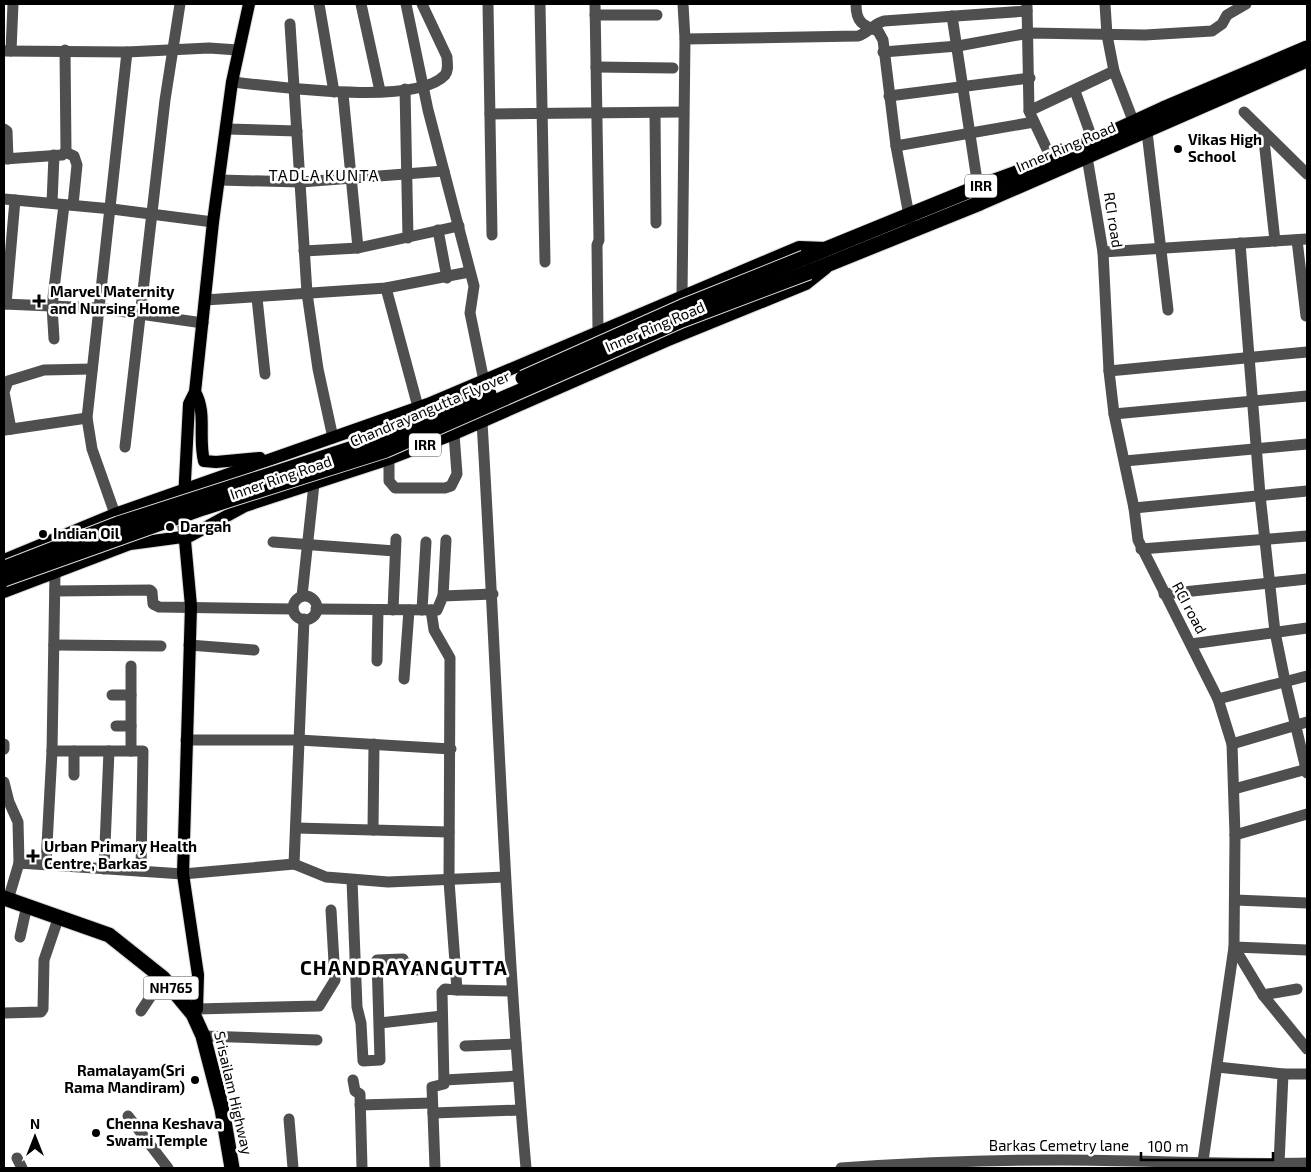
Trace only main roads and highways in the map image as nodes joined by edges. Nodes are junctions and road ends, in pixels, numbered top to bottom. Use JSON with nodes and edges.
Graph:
{"nodes":[{"id":1,"x":249,"y":4,"type":"edge"},
{"id":2,"x":1307,"y":48,"type":"edge"},
{"id":3,"x":1307,"y":60,"type":"edge"},
{"id":4,"x":827,"y":248,"type":"junction"},
{"id":5,"x":833,"y":262,"type":"junction"},
{"id":6,"x":806,"y":265,"type":"junction"},
{"id":7,"x":195,"y":392,"type":"junction"},
{"id":8,"x":323,"y":442,"type":"junction"},
{"id":9,"x":331,"y":478,"type":"junction"},
{"id":10,"x":184,"y":489,"type":"junction"},
{"id":11,"x":184,"y":537,"type":"junction"},
{"id":12,"x":4,"y":560,"type":"edge"},
{"id":13,"x":4,"y":568,"type":"edge"},
{"id":14,"x":4,"y":579,"type":"edge"},
{"id":15,"x":4,"y":592,"type":"edge"},
{"id":16,"x":6,"y":899,"type":"edge"},
{"id":17,"x":195,"y":1011,"type":"junction"},
{"id":18,"x":232,"y":1168,"type":"edge"}],
"edges":[{"from":1,"to":7,"type":"main road"},
{"from":2,"to":4,"type":"highway","name":"Inner Ring Road","number":"IRR"},
{"from":3,"to":5,"type":"highway","name":"Inner Ring Road","number":"IRR"},
{"from":4,"to":6,"type":"highway","name":"Chandrayangutta Flyover","number":"IRR"},
{"from":4,"to":8,"type":"main road","name":"Inner Ring Road","number":"IRR"},
{"from":5,"to":6,"type":"highway","name":"Chandrayangutta Flyover","number":"IRR"},
{"from":5,"to":9,"type":"main road","name":"Inner Ring Road","number":"IRR"},
{"from":6,"to":13,"type":"highway","name":"Chandrayangutta Flyover","number":"IRR","bridge":true},
{"from":6,"to":14,"type":"highway","name":"Chandrayangutta Flyover","number":"IRR","bridge":true},
{"from":7,"to":8,"type":"main road"},
{"from":7,"to":10,"type":"main road"},
{"from":8,"to":9,"type":"main road"},
{"from":8,"to":10,"type":"main road","name":"Inner Ring Road","number":"IRR"},
{"from":9,"to":11,"type":"main road","name":"Inner Ring Road","number":"IRR"},
{"from":10,"to":11,"type":"main road"},
{"from":10,"to":12,"type":"main road","name":"Inner Ring Road","number":"IRR"},
{"from":11,"to":15,"type":"main road","name":"Inner Ring Road","number":"IRR"},
{"from":11,"to":17,"type":"main road"},
{"from":16,"to":17,"type":"highway","name":"Srisailam Highway","number":"NH765"},
{"from":17,"to":18,"type":"highway","name":"Srisailam Highway","number":"NH765"}]}
